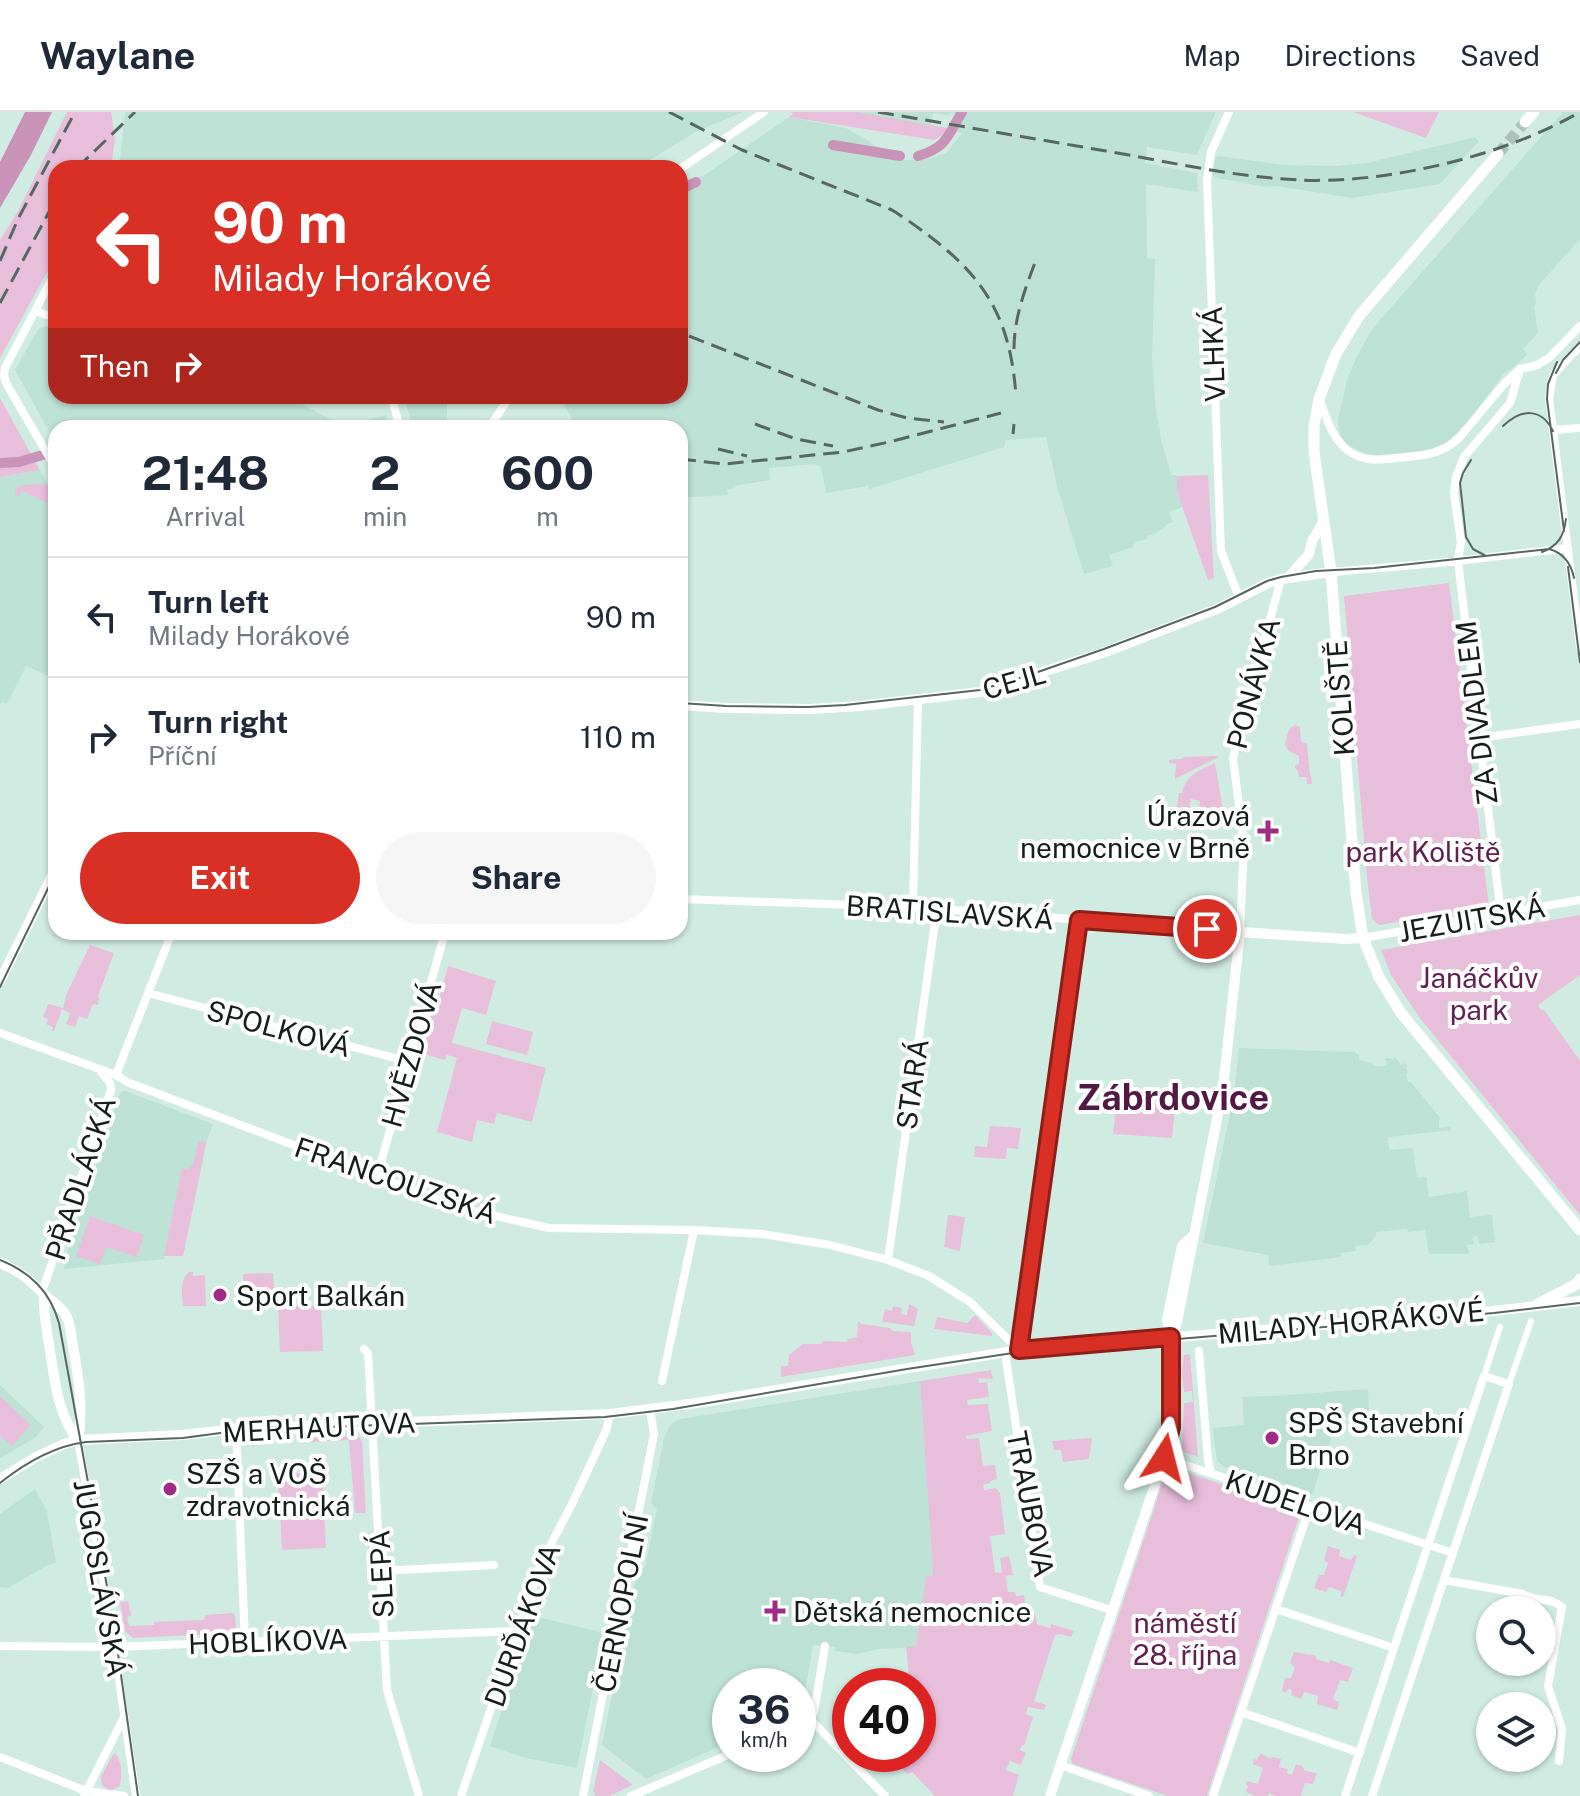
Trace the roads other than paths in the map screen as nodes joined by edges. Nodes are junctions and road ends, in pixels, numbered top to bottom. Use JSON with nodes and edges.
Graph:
{"nodes":[{"id":1,"x":764,"y":112,"type":"edge"},
{"id":2,"x":1229,"y":112,"type":"edge"},
{"id":3,"x":1534,"y":112,"type":"edge"},
{"id":4,"x":1525,"y":122,"type":"tunnel mouth"},
{"id":5,"x":1498,"y":154,"type":"tunnel mouth"},
{"id":6,"x":688,"y":164,"type":"edge"},
{"id":7,"x":48,"y":287,"type":"edge"},
{"id":8,"x":36,"y":311,"type":"junction"},
{"id":9,"x":48,"y":315,"type":"edge"},
{"id":10,"x":1580,"y":326,"type":"edge"},
{"id":11,"x":1580,"y":346,"type":"edge"},
{"id":12,"x":1520,"y":369,"type":"junction"},
{"id":13,"x":1319,"y":399,"type":"junction"},
{"id":14,"x":1580,"y":428,"type":"edge"},
{"id":15,"x":1554,"y":430,"type":"junction"},
{"id":16,"x":48,"y":456,"type":"edge"},
{"id":17,"x":1324,"y":521,"type":"junction"},
{"id":18,"x":1568,"y":548,"type":"junction"},
{"id":19,"x":1458,"y":561,"type":"junction"},
{"id":20,"x":1331,"y":572,"type":"junction"},
{"id":21,"x":1285,"y":578,"type":"junction"},
{"id":22,"x":1239,"y":597,"type":"junction"},
{"id":23,"x":1580,"y":647,"type":"edge"},
{"id":24,"x":918,"y":700,"type":"junction"},
{"id":25,"x":688,"y":705,"type":"edge"},
{"id":26,"x":1580,"y":724,"type":"edge"},
{"id":27,"x":1479,"y":738,"type":"junction"},
{"id":28,"x":48,"y":884,"type":"edge"},
{"id":29,"x":688,"y":899,"type":"edge"},
{"id":30,"x":1580,"y":900,"type":"edge"},
{"id":31,"x":913,"y":907,"type":"junction"},
{"id":32,"x":937,"y":908,"type":"junction"},
{"id":33,"x":1501,"y":914,"type":"junction"},
{"id":34,"x":1079,"y":920,"type":"junction"},
{"id":35,"x":1240,"y":932,"type":"junction"},
{"id":36,"x":1363,"y":938,"type":"junction"},
{"id":37,"x":169,"y":940,"type":"edge"},
{"id":38,"x":443,"y":940,"type":"edge"},
{"id":39,"x":0,"y":981,"type":"edge"},
{"id":40,"x":148,"y":993,"type":"junction"},
{"id":41,"x":0,"y":1033,"type":"edge"},
{"id":42,"x":410,"y":1062,"type":"junction"},
{"id":43,"x":96,"y":1069,"type":"junction"},
{"id":44,"x":116,"y":1075,"type":"junction"},
{"id":45,"x":377,"y":1177,"type":"junction"},
{"id":46,"x":1571,"y":1219,"type":"junction"},
{"id":47,"x":694,"y":1230,"type":"junction"},
{"id":48,"x":1580,"y":1230,"type":"edge"},
{"id":49,"x":1580,"y":1242,"type":"edge"},
{"id":50,"x":888,"y":1260,"type":"junction"},
{"id":51,"x":0,"y":1263,"type":"edge"},
{"id":52,"x":1580,"y":1279,"type":"edge"},
{"id":53,"x":43,"y":1293,"type":"junction"},
{"id":54,"x":1580,"y":1301,"type":"edge"},
{"id":55,"x":1538,"y":1304,"type":"junction"},
{"id":56,"x":1531,"y":1321,"type":"dead end"},
{"id":57,"x":1500,"y":1327,"type":"dead end"},
{"id":58,"x":1171,"y":1337,"type":"junction"},
{"id":59,"x":364,"y":1349,"type":"dead end"},
{"id":60,"x":1019,"y":1350,"type":"junction"},
{"id":61,"x":1199,"y":1351,"type":"dead end"},
{"id":62,"x":1005,"y":1352,"type":"junction"},
{"id":63,"x":1484,"y":1376,"type":"junction"},
{"id":64,"x":662,"y":1381,"type":"dead end"},
{"id":65,"x":1509,"y":1384,"type":"junction"},
{"id":66,"x":648,"y":1410,"type":"junction"},
{"id":67,"x":610,"y":1414,"type":"junction"},
{"id":68,"x":372,"y":1423,"type":"junction"},
{"id":69,"x":236,"y":1429,"type":"junction"},
{"id":70,"x":78,"y":1440,"type":"junction"},
{"id":71,"x":1164,"y":1458,"type":"junction"},
{"id":72,"x":1211,"y":1473,"type":"junction"},
{"id":73,"x":0,"y":1479,"type":"edge"},
{"id":74,"x":1310,"y":1506,"type":"junction"},
{"id":75,"x":1428,"y":1545,"type":"junction"},
{"id":76,"x":1453,"y":1553,"type":"junction"},
{"id":77,"x":494,"y":1565,"type":"dead end"},
{"id":78,"x":381,"y":1571,"type":"junction"},
{"id":79,"x":1444,"y":1580,"type":"junction"},
{"id":80,"x":1276,"y":1609,"type":"junction"},
{"id":81,"x":1111,"y":1610,"type":"junction"},
{"id":82,"x":517,"y":1631,"type":"junction"},
{"id":83,"x":384,"y":1637,"type":"junction"},
{"id":84,"x":245,"y":1642,"type":"junction"},
{"id":85,"x":0,"y":1646,"type":"edge"},
{"id":86,"x":825,"y":1646,"type":"dead end"},
{"id":87,"x":114,"y":1647,"type":"junction"},
{"id":88,"x":1394,"y":1648,"type":"junction"},
{"id":89,"x":816,"y":1700,"type":"edge"},
{"id":90,"x":1241,"y":1712,"type":"junction"},
{"id":91,"x":124,"y":1716,"type":"junction"},
{"id":92,"x":816,"y":1725,"type":"edge"},
{"id":93,"x":1360,"y":1753,"type":"junction"},
{"id":94,"x":0,"y":1757,"type":"edge"},
{"id":95,"x":1559,"y":1761,"type":"dead end"},
{"id":96,"x":712,"y":1762,"type":"edge"},
{"id":97,"x":1060,"y":1765,"type":"junction"},
{"id":98,"x":85,"y":1793,"type":"edge"},
{"id":99,"x":124,"y":1796,"type":"edge"},
{"id":100,"x":136,"y":1796,"type":"edge"},
{"id":101,"x":419,"y":1796,"type":"edge"},
{"id":102,"x":461,"y":1796,"type":"edge"},
{"id":103,"x":583,"y":1796,"type":"edge"},
{"id":104,"x":631,"y":1796,"type":"edge"},
{"id":105,"x":885,"y":1796,"type":"edge"},
{"id":106,"x":1050,"y":1796,"type":"edge"},
{"id":107,"x":1149,"y":1796,"type":"edge"},
{"id":108,"x":1213,"y":1796,"type":"edge"},
{"id":109,"x":1345,"y":1796,"type":"edge"},
{"id":110,"x":1372,"y":1796,"type":"edge"}],
"edges":[{"from":1,"to":6,"type":"street"},
{"from":2,"to":22,"type":"street","name":"VLHKÁ"},
{"from":3,"to":4,"type":"main road"},
{"from":5,"to":13,"type":"main road","name":"KOLIŠTĚ"},
{"from":7,"to":8,"type":"street"},
{"from":8,"to":9,"type":"street"},
{"from":8,"to":16,"type":"street"},
{"from":10,"to":12,"type":"street"},
{"from":11,"to":15,"type":"street"},
{"from":12,"to":13,"type":"street"},
{"from":12,"to":19,"type":"street","name":"ZA DIVADLEM"},
{"from":13,"to":17,"type":"main road","name":"KOLIŠTĚ"},
{"from":14,"to":15,"type":"street"},
{"from":15,"to":18,"type":"street"},
{"from":17,"to":20,"type":"main road","name":"KOLIŠTĚ"},
{"from":17,"to":21,"type":"street"},
{"from":18,"to":19,"type":"street"},
{"from":18,"to":23,"type":"street"},
{"from":19,"to":20,"type":"street"},
{"from":19,"to":27,"type":"street","name":"ZA DIVADLEM"},
{"from":20,"to":21,"type":"street","name":"CEJL"},
{"from":20,"to":36,"type":"main road","name":"KOLIŠTĚ"},
{"from":21,"to":22,"type":"street","name":"CEJL"},
{"from":21,"to":35,"type":"street","name":"PONÁVKA"},
{"from":22,"to":24,"type":"street","name":"CEJL"},
{"from":24,"to":25,"type":"street","name":"CEJL"},
{"from":24,"to":31,"type":"street"},
{"from":26,"to":27,"type":"street"},
{"from":27,"to":33,"type":"street","name":"ZA DIVADLEM"},
{"from":28,"to":39,"type":"street"},
{"from":29,"to":31,"type":"street","name":"BRATISLAVSKÁ"},
{"from":30,"to":33,"type":"street","name":"JEZUITSKÁ"},
{"from":31,"to":32,"type":"street","name":"BRATISLAVSKÁ"},
{"from":32,"to":34,"type":"street","name":"BRATISLAVSKÁ"},
{"from":32,"to":50,"type":"street","name":"STARÁ"},
{"from":33,"to":36,"type":"street","name":"JEZUITSKÁ"},
{"from":34,"to":35,"type":"street","name":"BRATISLAVSKÁ"},
{"from":34,"to":60,"type":"street"},
{"from":35,"to":36,"type":"street","name":"BRATISLAVSKÁ"},
{"from":35,"to":58,"type":"street"},
{"from":36,"to":46,"type":"main road","name":"KOLIŠTĚ"},
{"from":37,"to":40,"type":"street","name":"PŘADLÁCKÁ"},
{"from":38,"to":42,"type":"street","name":"HVĚZDOVÁ"},
{"from":40,"to":42,"type":"street","name":"SPOLKOVÁ"},
{"from":40,"to":44,"type":"street","name":"PŘADLÁCKÁ"},
{"from":41,"to":43,"type":"street","name":"FRANCOUZSKÁ"},
{"from":42,"to":45,"type":"street","name":"HVĚZDOVÁ"},
{"from":43,"to":44,"type":"street","name":"FRANCOUZSKÁ"},
{"from":43,"to":53,"type":"street","name":"PŘADLÁCKÁ"},
{"from":44,"to":45,"type":"street","name":"FRANCOUZSKÁ"},
{"from":45,"to":47,"type":"street","name":"FRANCOUZSKÁ"},
{"from":46,"to":48,"type":"main road","name":"KOLIŠTĚ"},
{"from":46,"to":49,"type":"main road"},
{"from":47,"to":50,"type":"street","name":"FRANCOUZSKÁ"},
{"from":47,"to":64,"type":"street"},
{"from":50,"to":60,"type":"street","name":"FRANCOUZSKÁ"},
{"from":51,"to":53,"type":"street","name":"JUGOSLÁVSKÁ"},
{"from":52,"to":55,"type":"main road"},
{"from":53,"to":70,"type":"street","name":"JUGOSLÁVSKÁ"},
{"from":53,"to":70,"type":"street","name":"JUGOSLÁVSKÁ"},
{"from":54,"to":55,"type":"street","name":"MILADY HORÁKOVÉ"},
{"from":55,"to":58,"type":"street","name":"MILADY HORÁKOVÉ"},
{"from":56,"to":65,"type":"street"},
{"from":57,"to":63,"type":"street"},
{"from":58,"to":60,"type":"street","name":"MILADY HORÁKOVÉ"},
{"from":58,"to":71,"type":"street"},
{"from":59,"to":68,"type":"street","name":"SLEPÁ"},
{"from":60,"to":62,"type":"street","name":"MILADY HORÁKOVÉ"},
{"from":61,"to":72,"type":"street"},
{"from":62,"to":66,"type":"street","name":"MILADY HORÁKOVÉ"},
{"from":62,"to":81,"type":"street","name":"TRAUBOVA"},
{"from":63,"to":65,"type":"street"},
{"from":63,"to":75,"type":"street"},
{"from":65,"to":76,"type":"street"},
{"from":66,"to":67,"type":"street","name":"MERHAUTOVA"},
{"from":66,"to":103,"type":"street","name":"ČERNOPOLNÍ"},
{"from":67,"to":68,"type":"street","name":"MERHAUTOVA"},
{"from":67,"to":82,"type":"street","name":"DURĎÁKOVA"},
{"from":68,"to":69,"type":"street","name":"MERHAUTOVA"},
{"from":68,"to":78,"type":"street","name":"SLEPÁ"},
{"from":69,"to":70,"type":"street","name":"MERHAUTOVA"},
{"from":69,"to":84,"type":"street"},
{"from":70,"to":73,"type":"street","name":"MERHAUTOVA"},
{"from":70,"to":87,"type":"street","name":"JUGOSLÁVSKÁ"},
{"from":71,"to":72,"type":"street","name":"KUDELOVA"},
{"from":71,"to":81,"type":"street"},
{"from":72,"to":74,"type":"street","name":"KUDELOVA"},
{"from":74,"to":75,"type":"street","name":"KUDELOVA"},
{"from":74,"to":80,"type":"street"},
{"from":75,"to":76,"type":"street","name":"KUDELOVA"},
{"from":75,"to":88,"type":"street"},
{"from":76,"to":79,"type":"street"},
{"from":77,"to":78,"type":"street"},
{"from":78,"to":83,"type":"street","name":"SLEPÁ"},
{"from":79,"to":95,"type":"street"},
{"from":79,"to":110,"type":"street"},
{"from":80,"to":88,"type":"street"},
{"from":80,"to":90,"type":"street"},
{"from":81,"to":97,"type":"street"},
{"from":82,"to":83,"type":"street","name":"HOBLÍKOVA"},
{"from":82,"to":102,"type":"street","name":"DURĎÁKOVA"},
{"from":83,"to":84,"type":"street","name":"HOBLÍKOVA"},
{"from":83,"to":101,"type":"street","name":"SLEPÁ"},
{"from":84,"to":87,"type":"street","name":"HOBLÍKOVA"},
{"from":85,"to":87,"type":"street","name":"HOBLÍKOVA"},
{"from":86,"to":89,"type":"street"},
{"from":87,"to":91,"type":"street","name":"JUGOSLÁVSKÁ"},
{"from":88,"to":93,"type":"street"},
{"from":90,"to":93,"type":"street"},
{"from":90,"to":108,"type":"street"},
{"from":91,"to":98,"type":"street","name":"JUGOSLÁVSKÁ"},
{"from":91,"to":100,"type":"street","name":"JUGOSLÁVSKÁ"},
{"from":92,"to":105,"type":"street"},
{"from":93,"to":109,"type":"street"},
{"from":94,"to":98,"type":"street"},
{"from":96,"to":104,"type":"street"},
{"from":97,"to":106,"type":"street"},
{"from":97,"to":107,"type":"street"},
{"from":98,"to":99,"type":"street"}]}
